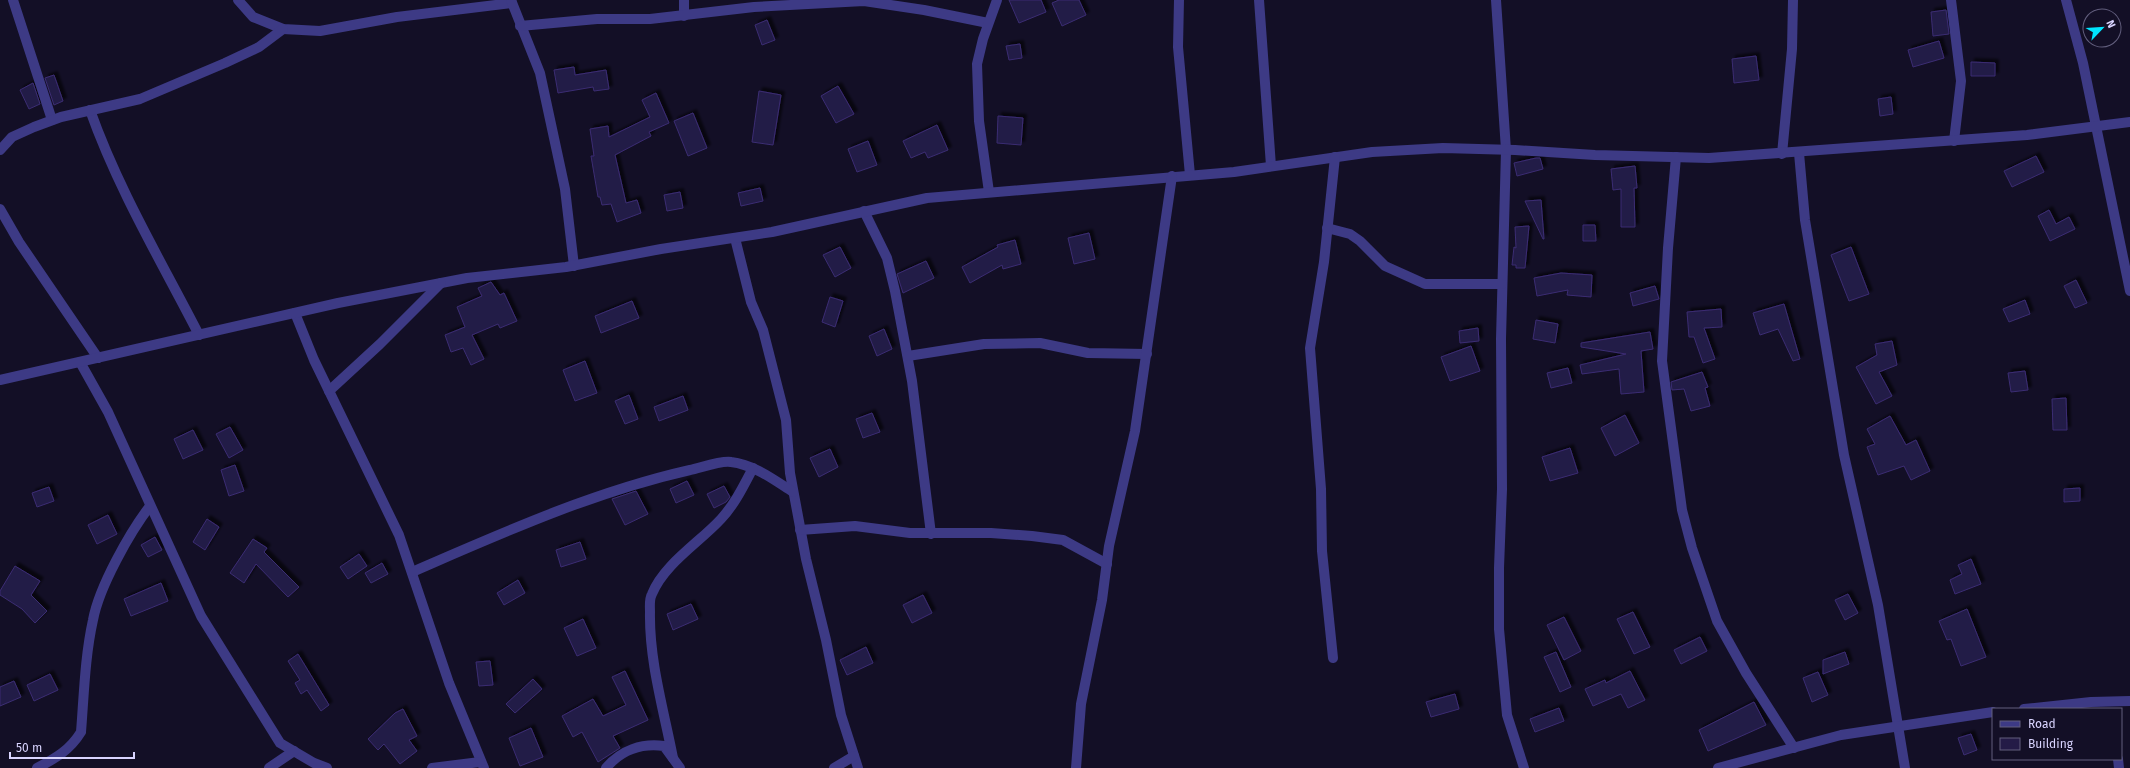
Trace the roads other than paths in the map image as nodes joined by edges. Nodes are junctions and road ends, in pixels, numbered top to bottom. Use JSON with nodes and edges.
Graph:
{"nodes":[{"id":1,"x":13,"y":0,"type":"edge"},
{"id":2,"x":238,"y":0,"type":"edge"},
{"id":3,"x":684,"y":0,"type":"edge"},
{"id":4,"x":997,"y":0,"type":"edge"},
{"id":5,"x":1179,"y":0,"type":"edge"},
{"id":6,"x":1259,"y":0,"type":"edge"},
{"id":7,"x":1496,"y":0,"type":"edge"},
{"id":8,"x":1793,"y":0,"type":"edge"},
{"id":9,"x":1951,"y":0,"type":"edge"},
{"id":10,"x":2066,"y":0,"type":"edge"},
{"id":11,"x":512,"y":1,"type":"edge"},
{"id":12,"x":836,"y":2,"type":"edge"},
{"id":13,"x":684,"y":16,"type":"junction"},
{"id":14,"x":988,"y":23,"type":"junction"},
{"id":15,"x":520,"y":26,"type":"junction"},
{"id":16,"x":283,"y":29,"type":"junction"},
{"id":17,"x":90,"y":110,"type":"junction"},
{"id":18,"x":52,"y":120,"type":"junction"},
{"id":19,"x":2130,"y":122,"type":"edge"},
{"id":20,"x":2095,"y":127,"type":"junction"},
{"id":21,"x":1954,"y":141,"type":"junction"},
{"id":22,"x":0,"y":150,"type":"edge"},
{"id":23,"x":1506,"y":150,"type":"junction"},
{"id":24,"x":1799,"y":152,"type":"junction"},
{"id":25,"x":1782,"y":154,"type":"junction"},
{"id":26,"x":1335,"y":157,"type":"junction"},
{"id":27,"x":1676,"y":157,"type":"junction"},
{"id":28,"x":1271,"y":166,"type":"junction"},
{"id":29,"x":1190,"y":175,"type":"junction"},
{"id":30,"x":1172,"y":176,"type":"junction"},
{"id":31,"x":989,"y":192,"type":"junction"},
{"id":32,"x":0,"y":209,"type":"edge"},
{"id":33,"x":864,"y":211,"type":"junction"},
{"id":34,"x":1327,"y":228,"type":"junction"},
{"id":35,"x":735,"y":238,"type":"junction"},
{"id":36,"x":574,"y":266,"type":"junction"},
{"id":37,"x":441,"y":283,"type":"junction"},
{"id":38,"x":1502,"y":284,"type":"junction"},
{"id":39,"x":2130,"y":291,"type":"edge"},
{"id":40,"x":295,"y":313,"type":"junction"},
{"id":41,"x":199,"y":335,"type":"junction"},
{"id":42,"x":1147,"y":354,"type":"junction"},
{"id":43,"x":908,"y":356,"type":"junction"},
{"id":44,"x":98,"y":358,"type":"junction"},
{"id":45,"x":80,"y":362,"type":"junction"},
{"id":46,"x":0,"y":380,"type":"edge"},
{"id":47,"x":329,"y":391,"type":"junction"},
{"id":48,"x":753,"y":468,"type":"junction"},
{"id":49,"x":793,"y":492,"type":"junction"},
{"id":50,"x":150,"y":506,"type":"junction"},
{"id":51,"x":800,"y":530,"type":"junction"},
{"id":52,"x":931,"y":534,"type":"junction"},
{"id":53,"x":1107,"y":564,"type":"junction"},
{"id":54,"x":412,"y":572,"type":"junction"},
{"id":55,"x":1332,"y":658,"type":"dead end"},
{"id":56,"x":2130,"y":701,"type":"edge"},
{"id":57,"x":2106,"y":705,"type":"edge"},
{"id":58,"x":2044,"y":708,"type":"edge"},
{"id":59,"x":1992,"y":712,"type":"edge"},
{"id":60,"x":1899,"y":728,"type":"junction"},
{"id":61,"x":1794,"y":748,"type":"junction"},
{"id":62,"x":294,"y":751,"type":"junction"},
{"id":63,"x":854,"y":756,"type":"junction"},
{"id":64,"x":673,"y":758,"type":"junction"},
{"id":65,"x":482,"y":765,"type":"edge"},
{"id":66,"x":37,"y":768,"type":"edge"},
{"id":67,"x":269,"y":768,"type":"edge"},
{"id":68,"x":327,"y":768,"type":"edge"},
{"id":69,"x":432,"y":768,"type":"edge"},
{"id":70,"x":606,"y":768,"type":"edge"},
{"id":71,"x":680,"y":768,"type":"edge"},
{"id":72,"x":834,"y":768,"type":"edge"},
{"id":73,"x":858,"y":768,"type":"edge"},
{"id":74,"x":1076,"y":768,"type":"edge"},
{"id":75,"x":1524,"y":768,"type":"edge"},
{"id":76,"x":1718,"y":768,"type":"edge"},
{"id":77,"x":1905,"y":768,"type":"edge"}],
"edges":[{"from":1,"to":18,"type":"street"},
{"from":2,"to":16,"type":"street"},
{"from":3,"to":13,"type":"street"},
{"from":4,"to":14,"type":"street"},
{"from":5,"to":29,"type":"street"},
{"from":6,"to":28,"type":"street"},
{"from":7,"to":23,"type":"street"},
{"from":8,"to":25,"type":"street"},
{"from":9,"to":21,"type":"street"},
{"from":10,"to":20,"type":"street"},
{"from":11,"to":15,"type":"street"},
{"from":11,"to":16,"type":"street"},
{"from":12,"to":13,"type":"street"},
{"from":12,"to":14,"type":"street"},
{"from":13,"to":15,"type":"street"},
{"from":14,"to":31,"type":"street"},
{"from":15,"to":36,"type":"street"},
{"from":16,"to":17,"type":"street"},
{"from":17,"to":18,"type":"street"},
{"from":17,"to":41,"type":"street"},
{"from":18,"to":22,"type":"street"},
{"from":19,"to":20,"type":"street"},
{"from":20,"to":21,"type":"street"},
{"from":20,"to":39,"type":"street"},
{"from":21,"to":24,"type":"street"},
{"from":23,"to":26,"type":"street"},
{"from":23,"to":27,"type":"street"},
{"from":23,"to":38,"type":"street"},
{"from":24,"to":25,"type":"street"},
{"from":24,"to":60,"type":"street"},
{"from":25,"to":27,"type":"street"},
{"from":26,"to":28,"type":"street"},
{"from":26,"to":34,"type":"street"},
{"from":27,"to":61,"type":"street"},
{"from":28,"to":29,"type":"street"},
{"from":29,"to":30,"type":"street"},
{"from":30,"to":31,"type":"street"},
{"from":30,"to":42,"type":"street"},
{"from":31,"to":33,"type":"street"},
{"from":32,"to":44,"type":"street"},
{"from":33,"to":35,"type":"street"},
{"from":33,"to":43,"type":"street"},
{"from":34,"to":38,"type":"street"},
{"from":34,"to":55,"type":"street"},
{"from":35,"to":36,"type":"street"},
{"from":35,"to":49,"type":"street"},
{"from":36,"to":37,"type":"street"},
{"from":37,"to":40,"type":"street"},
{"from":37,"to":47,"type":"street"},
{"from":38,"to":75,"type":"street"},
{"from":40,"to":41,"type":"street"},
{"from":40,"to":47,"type":"street"},
{"from":41,"to":44,"type":"street"},
{"from":42,"to":43,"type":"street"},
{"from":42,"to":53,"type":"street"},
{"from":43,"to":52,"type":"street"},
{"from":44,"to":45,"type":"street"},
{"from":45,"to":46,"type":"street"},
{"from":45,"to":50,"type":"street"},
{"from":47,"to":54,"type":"street"},
{"from":48,"to":49,"type":"street"},
{"from":48,"to":54,"type":"street"},
{"from":48,"to":64,"type":"street"},
{"from":49,"to":51,"type":"street"},
{"from":50,"to":62,"type":"street"},
{"from":50,"to":66,"type":"street"},
{"from":51,"to":52,"type":"street"},
{"from":51,"to":63,"type":"street"},
{"from":52,"to":53,"type":"street"},
{"from":53,"to":74,"type":"street"},
{"from":54,"to":65,"type":"street"},
{"from":56,"to":57,"type":"street"},
{"from":57,"to":58,"type":"street"},
{"from":59,"to":60,"type":"street"},
{"from":60,"to":61,"type":"street"},
{"from":60,"to":77,"type":"street"},
{"from":61,"to":76,"type":"street"},
{"from":62,"to":67,"type":"street"},
{"from":62,"to":68,"type":"street"},
{"from":63,"to":72,"type":"street"},
{"from":63,"to":73,"type":"street"},
{"from":64,"to":70,"type":"street"},
{"from":64,"to":71,"type":"street"},
{"from":65,"to":69,"type":"street"}]}
